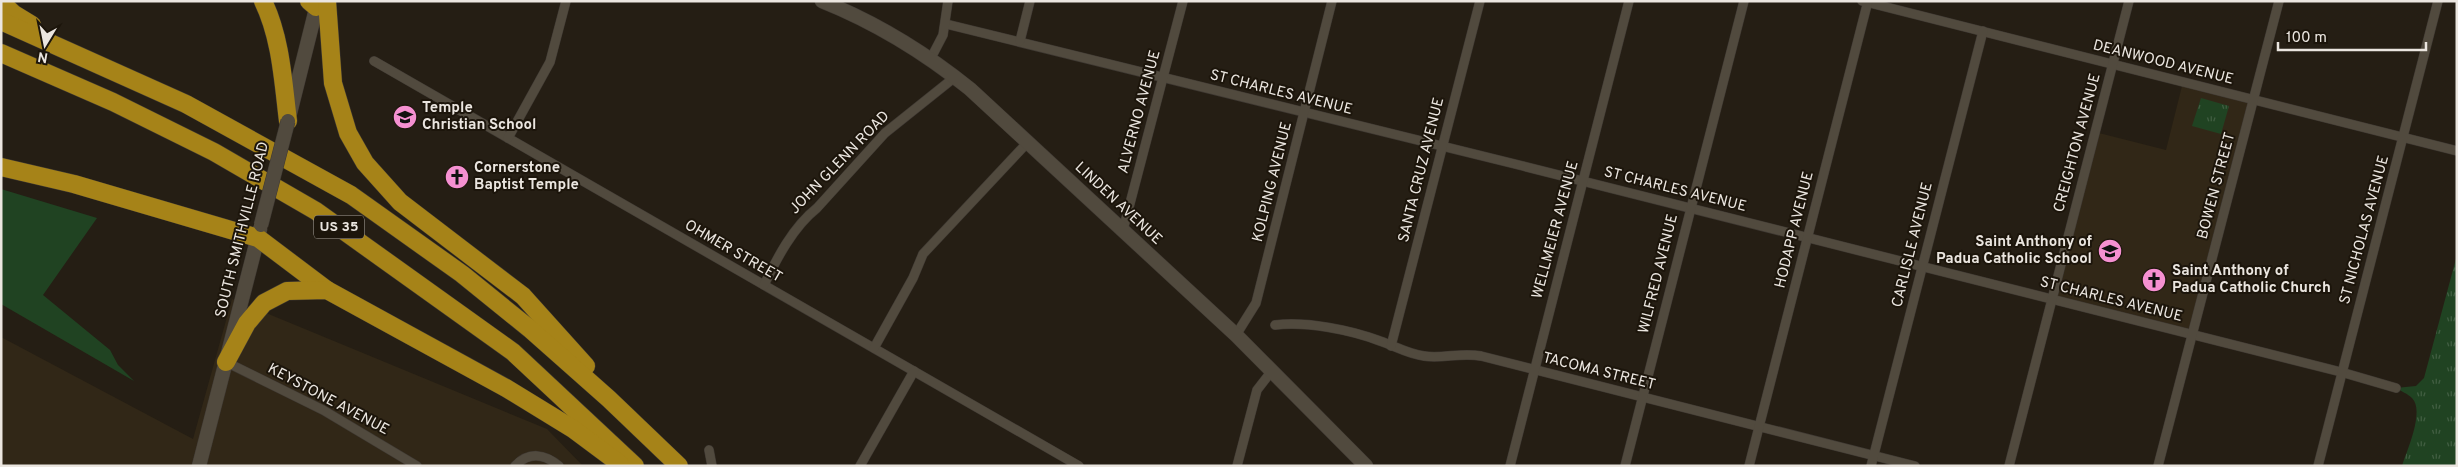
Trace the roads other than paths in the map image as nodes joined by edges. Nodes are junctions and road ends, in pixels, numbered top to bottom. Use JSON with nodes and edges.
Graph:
{"nodes":[{"id":1,"x":263,"y":1,"type":"edge"},
{"id":2,"x":566,"y":1,"type":"edge"},
{"id":3,"x":822,"y":1,"type":"edge"},
{"id":4,"x":948,"y":1,"type":"edge"},
{"id":5,"x":1030,"y":1,"type":"edge"},
{"id":6,"x":1183,"y":1,"type":"edge"},
{"id":7,"x":1332,"y":1,"type":"edge"},
{"id":8,"x":1480,"y":1,"type":"edge"},
{"id":9,"x":1629,"y":1,"type":"edge"},
{"id":10,"x":1744,"y":1,"type":"edge"},
{"id":11,"x":2129,"y":1,"type":"edge"},
{"id":12,"x":2279,"y":1,"type":"edge"},
{"id":13,"x":2438,"y":1,"type":"edge"},
{"id":14,"x":1,"y":2,"type":"edge"},
{"id":15,"x":1866,"y":2,"type":"edge"},
{"id":16,"x":318,"y":3,"type":"edge"},
{"id":17,"x":1,"y":21,"type":"edge"},
{"id":18,"x":946,"y":24,"type":"junction"},
{"id":19,"x":1982,"y":32,"type":"junction"},
{"id":20,"x":1020,"y":41,"type":"junction"},
{"id":21,"x":1,"y":53,"type":"edge"},
{"id":22,"x":74,"y":53,"type":"junction"},
{"id":23,"x":931,"y":58,"type":"junction"},
{"id":24,"x":374,"y":61,"type":"dead end"},
{"id":25,"x":2112,"y":64,"type":"junction"},
{"id":26,"x":955,"y":77,"type":"junction"},
{"id":27,"x":1164,"y":78,"type":"junction"},
{"id":28,"x":2254,"y":100,"type":"junction"},
{"id":29,"x":1304,"y":113,"type":"junction"},
{"id":30,"x":288,"y":121,"type":"junction"},
{"id":31,"x":508,"y":138,"type":"junction"},
{"id":32,"x":2403,"y":138,"type":"junction"},
{"id":33,"x":1028,"y":142,"type":"junction"},
{"id":34,"x":1442,"y":147,"type":"junction"},
{"id":35,"x":2457,"y":151,"type":"edge"},
{"id":36,"x":1,"y":167,"type":"edge"},
{"id":37,"x":1583,"y":181,"type":"junction"},
{"id":38,"x":1690,"y":208,"type":"junction"},
{"id":39,"x":1123,"y":230,"type":"junction"},
{"id":40,"x":260,"y":231,"type":"junction"},
{"id":41,"x":1807,"y":238,"type":"junction"},
{"id":42,"x":1922,"y":266,"type":"junction"},
{"id":43,"x":764,"y":285,"type":"junction"},
{"id":44,"x":327,"y":290,"type":"junction"},
{"id":45,"x":2052,"y":299,"type":"junction"},
{"id":46,"x":1275,"y":325,"type":"dead end"},
{"id":47,"x":1236,"y":335,"type":"junction"},
{"id":48,"x":2192,"y":335,"type":"junction"},
{"id":49,"x":1391,"y":346,"type":"junction"},
{"id":50,"x":874,"y":348,"type":"junction"},
{"id":51,"x":226,"y":362,"type":"junction"},
{"id":52,"x":1534,"y":370,"type":"junction"},
{"id":53,"x":914,"y":371,"type":"junction"},
{"id":54,"x":1271,"y":372,"type":"junction"},
{"id":55,"x":2341,"y":372,"type":"junction"},
{"id":56,"x":2396,"y":388,"type":"dead end"},
{"id":57,"x":1642,"y":397,"type":"junction"},
{"id":58,"x":1758,"y":426,"type":"junction"},
{"id":59,"x":709,"y":450,"type":"dead end"},
{"id":60,"x":664,"y":451,"type":"junction"},
{"id":61,"x":1874,"y":456,"type":"junction"},
{"id":62,"x":199,"y":466,"type":"edge"},
{"id":63,"x":417,"y":466,"type":"edge"},
{"id":64,"x":515,"y":466,"type":"edge"},
{"id":65,"x":559,"y":466,"type":"edge"},
{"id":66,"x":623,"y":466,"type":"edge"},
{"id":67,"x":635,"y":466,"type":"edge"},
{"id":68,"x":679,"y":466,"type":"edge"},
{"id":69,"x":712,"y":466,"type":"edge"},
{"id":70,"x":860,"y":466,"type":"edge"},
{"id":71,"x":1079,"y":466,"type":"edge"},
{"id":72,"x":1237,"y":466,"type":"edge"},
{"id":73,"x":1366,"y":466,"type":"edge"},
{"id":74,"x":1510,"y":466,"type":"edge"},
{"id":75,"x":1625,"y":466,"type":"edge"},
{"id":76,"x":1749,"y":466,"type":"edge"},
{"id":77,"x":1871,"y":466,"type":"edge"},
{"id":78,"x":1915,"y":466,"type":"edge"},
{"id":79,"x":2009,"y":466,"type":"edge"},
{"id":80,"x":2158,"y":466,"type":"edge"},
{"id":81,"x":2318,"y":466,"type":"edge"}],
"edges":[{"from":1,"to":30,"type":"highway"},
{"from":2,"to":31,"type":"street"},
{"from":3,"to":23,"type":"main road","name":"LINDEN AVENUE"},
{"from":4,"to":18,"type":"street"},
{"from":5,"to":20,"type":"street"},
{"from":6,"to":27,"type":"street","name":"ALVERNO AVENUE"},
{"from":7,"to":29,"type":"street","name":"KOLPING AVENUE"},
{"from":8,"to":34,"type":"street","name":"SANTA CRUZ AVENUE"},
{"from":9,"to":37,"type":"street","name":"WELLMEIER AVENUE"},
{"from":10,"to":38,"type":"street","name":"WILFRED AVENUE"},
{"from":11,"to":25,"type":"street","name":"CREIGHTON AVENUE"},
{"from":12,"to":28,"type":"street","name":"BOWEN STREET"},
{"from":13,"to":32,"type":"street","name":"ST NICHOLAS AVENUE"},
{"from":14,"to":22,"type":"highway"},
{"from":15,"to":19,"type":"street","name":"DEANWOOD AVENUE"},
{"from":15,"to":41,"type":"street","name":"HODAPP AVENUE"},
{"from":16,"to":30,"type":"main road","name":"SOUTH SMITHVILLE ROAD"},
{"from":16,"to":60,"type":"highway"},
{"from":17,"to":22,"type":"highway","number":"US 35"},
{"from":18,"to":20,"type":"street","name":"ST CHARLES AVENUE"},
{"from":18,"to":23,"type":"street"},
{"from":19,"to":25,"type":"street","name":"DEANWOOD AVENUE"},
{"from":19,"to":42,"type":"street","name":"CARLISLE AVENUE"},
{"from":20,"to":27,"type":"street","name":"ST CHARLES AVENUE"},
{"from":21,"to":67,"type":"highway","number":"US 35"},
{"from":22,"to":60,"type":"highway","number":"US 35"},
{"from":23,"to":26,"type":"main road","name":"LINDEN AVENUE"},
{"from":24,"to":31,"type":"street","name":"OHMER STREET"},
{"from":25,"to":28,"type":"street","name":"DEANWOOD AVENUE"},
{"from":25,"to":45,"type":"street","name":"CREIGHTON AVENUE"},
{"from":26,"to":33,"type":"main road","name":"LINDEN AVENUE"},
{"from":26,"to":43,"type":"street","name":"JOHN GLENN ROAD"},
{"from":27,"to":29,"type":"street","name":"ST CHARLES AVENUE"},
{"from":27,"to":39,"type":"street","name":"ALVERNO AVENUE"},
{"from":28,"to":32,"type":"street","name":"DEANWOOD AVENUE"},
{"from":28,"to":48,"type":"street","name":"BOWEN STREET"},
{"from":29,"to":34,"type":"street","name":"ST CHARLES AVENUE"},
{"from":29,"to":47,"type":"street","name":"KOLPING AVENUE"},
{"from":30,"to":40,"type":"main road","name":"SOUTH SMITHVILLE ROAD","bridge":true},
{"from":31,"to":43,"type":"street","name":"OHMER STREET"},
{"from":32,"to":35,"type":"street","name":"DEANWOOD AVENUE"},
{"from":32,"to":55,"type":"street","name":"ST NICHOLAS AVENUE"},
{"from":33,"to":39,"type":"main road","name":"LINDEN AVENUE"},
{"from":33,"to":50,"type":"street"},
{"from":34,"to":37,"type":"street","name":"ST CHARLES AVENUE"},
{"from":34,"to":49,"type":"street","name":"SANTA CRUZ AVENUE"},
{"from":36,"to":40,"type":"highway"},
{"from":37,"to":38,"type":"street","name":"ST CHARLES AVENUE"},
{"from":37,"to":52,"type":"street","name":"WELLMEIER AVENUE"},
{"from":38,"to":41,"type":"street","name":"ST CHARLES AVENUE"},
{"from":38,"to":57,"type":"street","name":"WILFRED AVENUE"},
{"from":39,"to":47,"type":"main road","name":"LINDEN AVENUE"},
{"from":40,"to":44,"type":"highway"},
{"from":40,"to":51,"type":"main road","name":"SOUTH SMITHVILLE ROAD"},
{"from":41,"to":42,"type":"street","name":"ST CHARLES AVENUE"},
{"from":41,"to":58,"type":"street","name":"HODAPP AVENUE"},
{"from":42,"to":45,"type":"street","name":"ST CHARLES AVENUE"},
{"from":42,"to":61,"type":"street","name":"CARLISLE AVENUE"},
{"from":43,"to":50,"type":"street","name":"OHMER STREET"},
{"from":44,"to":51,"type":"highway"},
{"from":44,"to":66,"type":"highway"},
{"from":45,"to":48,"type":"street","name":"ST CHARLES AVENUE"},
{"from":45,"to":79,"type":"street","name":"CREIGHTON AVENUE"},
{"from":46,"to":49,"type":"street","name":"TACOMA STREET"},
{"from":47,"to":54,"type":"main road","name":"LINDEN AVENUE"},
{"from":48,"to":55,"type":"street","name":"ST CHARLES AVENUE"},
{"from":48,"to":80,"type":"street","name":"BOWEN STREET"},
{"from":49,"to":52,"type":"street","name":"TACOMA STREET"},
{"from":50,"to":53,"type":"street","name":"OHMER STREET"},
{"from":51,"to":62,"type":"main road","name":"SOUTH SMITHVILLE ROAD"},
{"from":51,"to":63,"type":"street","name":"KEYSTONE AVENUE"},
{"from":52,"to":57,"type":"street","name":"TACOMA STREET"},
{"from":52,"to":74,"type":"street","name":"WELLMEIER AVENUE"},
{"from":53,"to":70,"type":"street"},
{"from":53,"to":71,"type":"street","name":"OHMER STREET"},
{"from":54,"to":72,"type":"street"},
{"from":54,"to":73,"type":"main road","name":"LINDEN AVENUE"},
{"from":55,"to":56,"type":"street","name":"ST CHARLES AVENUE"},
{"from":55,"to":81,"type":"street","name":"ST NICHOLAS AVENUE"},
{"from":57,"to":58,"type":"street","name":"TACOMA STREET"},
{"from":57,"to":75,"type":"street","name":"WILFRED AVENUE"},
{"from":58,"to":61,"type":"street","name":"TACOMA STREET"},
{"from":58,"to":76,"type":"street","name":"HODAPP AVENUE"},
{"from":59,"to":69,"type":"street"},
{"from":60,"to":68,"type":"highway","number":"US 35"},
{"from":61,"to":77,"type":"street","name":"CARLISLE AVENUE"},
{"from":61,"to":78,"type":"street","name":"TACOMA STREET"},
{"from":64,"to":65,"type":"street"}]}
